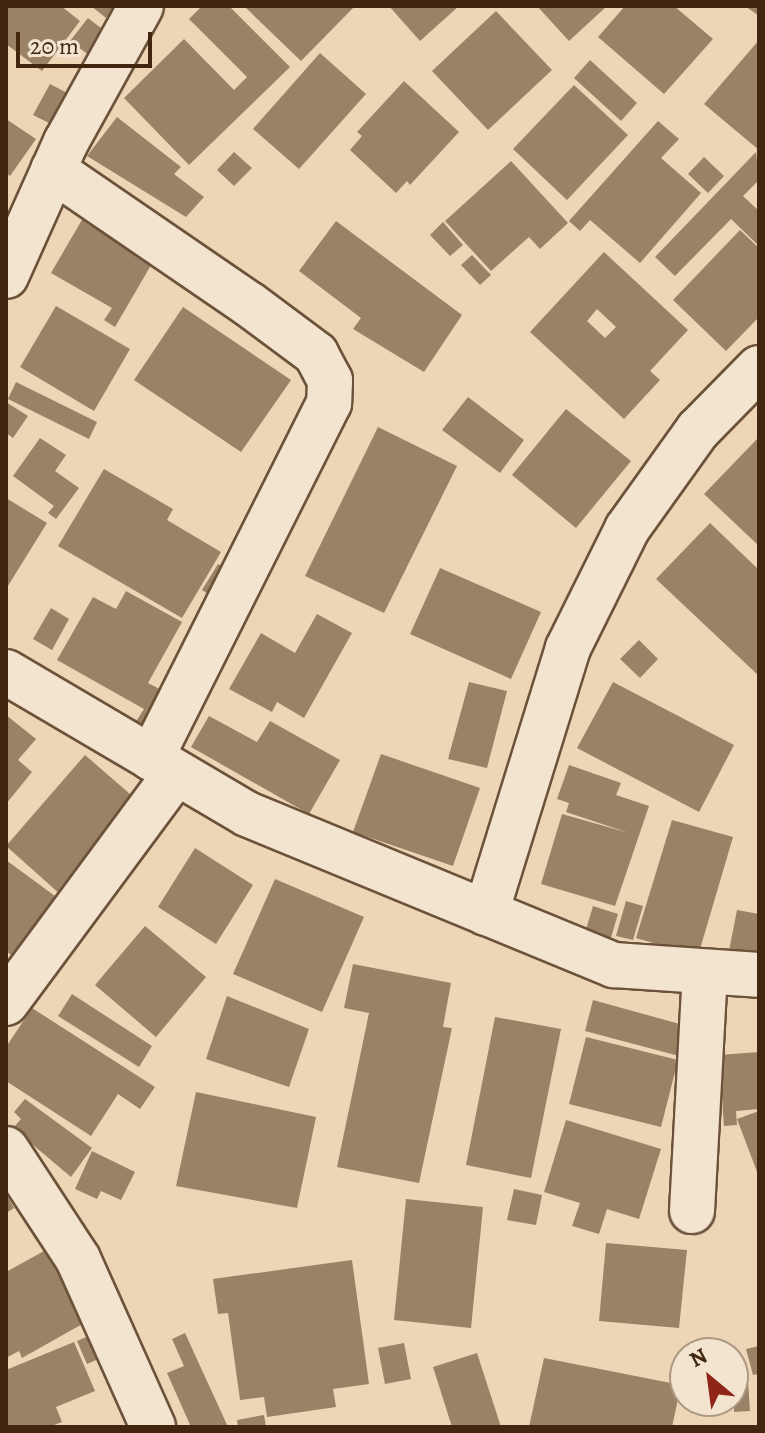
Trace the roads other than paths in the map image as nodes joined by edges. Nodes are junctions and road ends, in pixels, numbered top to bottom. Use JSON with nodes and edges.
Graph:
{"nodes":[{"id":1,"x":141,"y":6,"type":"edge"},
{"id":2,"x":33,"y":184,"type":"edge"},
{"id":3,"x":6,"y":276,"type":"edge"},
{"id":4,"x":759,"y":368,"type":"edge"},
{"id":5,"x":6,"y":672,"type":"edge"},
{"id":6,"x":163,"y":766,"type":"junction"},
{"id":7,"x":486,"y":913,"type":"junction"},
{"id":8,"x":705,"y":972,"type":"junction"},
{"id":9,"x":759,"y":975,"type":"edge"},
{"id":10,"x":6,"y":1003,"type":"edge"},
{"id":11,"x":6,"y":1149,"type":"edge"},
{"id":12,"x":692,"y":1211,"type":"dead end"},
{"id":13,"x":153,"y":1427,"type":"edge"}],
"edges":[{"from":1,"to":2,"type":"street"},
{"from":2,"to":3,"type":"street"},
{"from":2,"to":6,"type":"street"},
{"from":4,"to":7,"type":"street"},
{"from":5,"to":6,"type":"street"},
{"from":6,"to":7,"type":"street"},
{"from":6,"to":10,"type":"street"},
{"from":7,"to":8,"type":"street"},
{"from":8,"to":9,"type":"street"},
{"from":8,"to":12,"type":"street"},
{"from":11,"to":13,"type":"street"}]}
